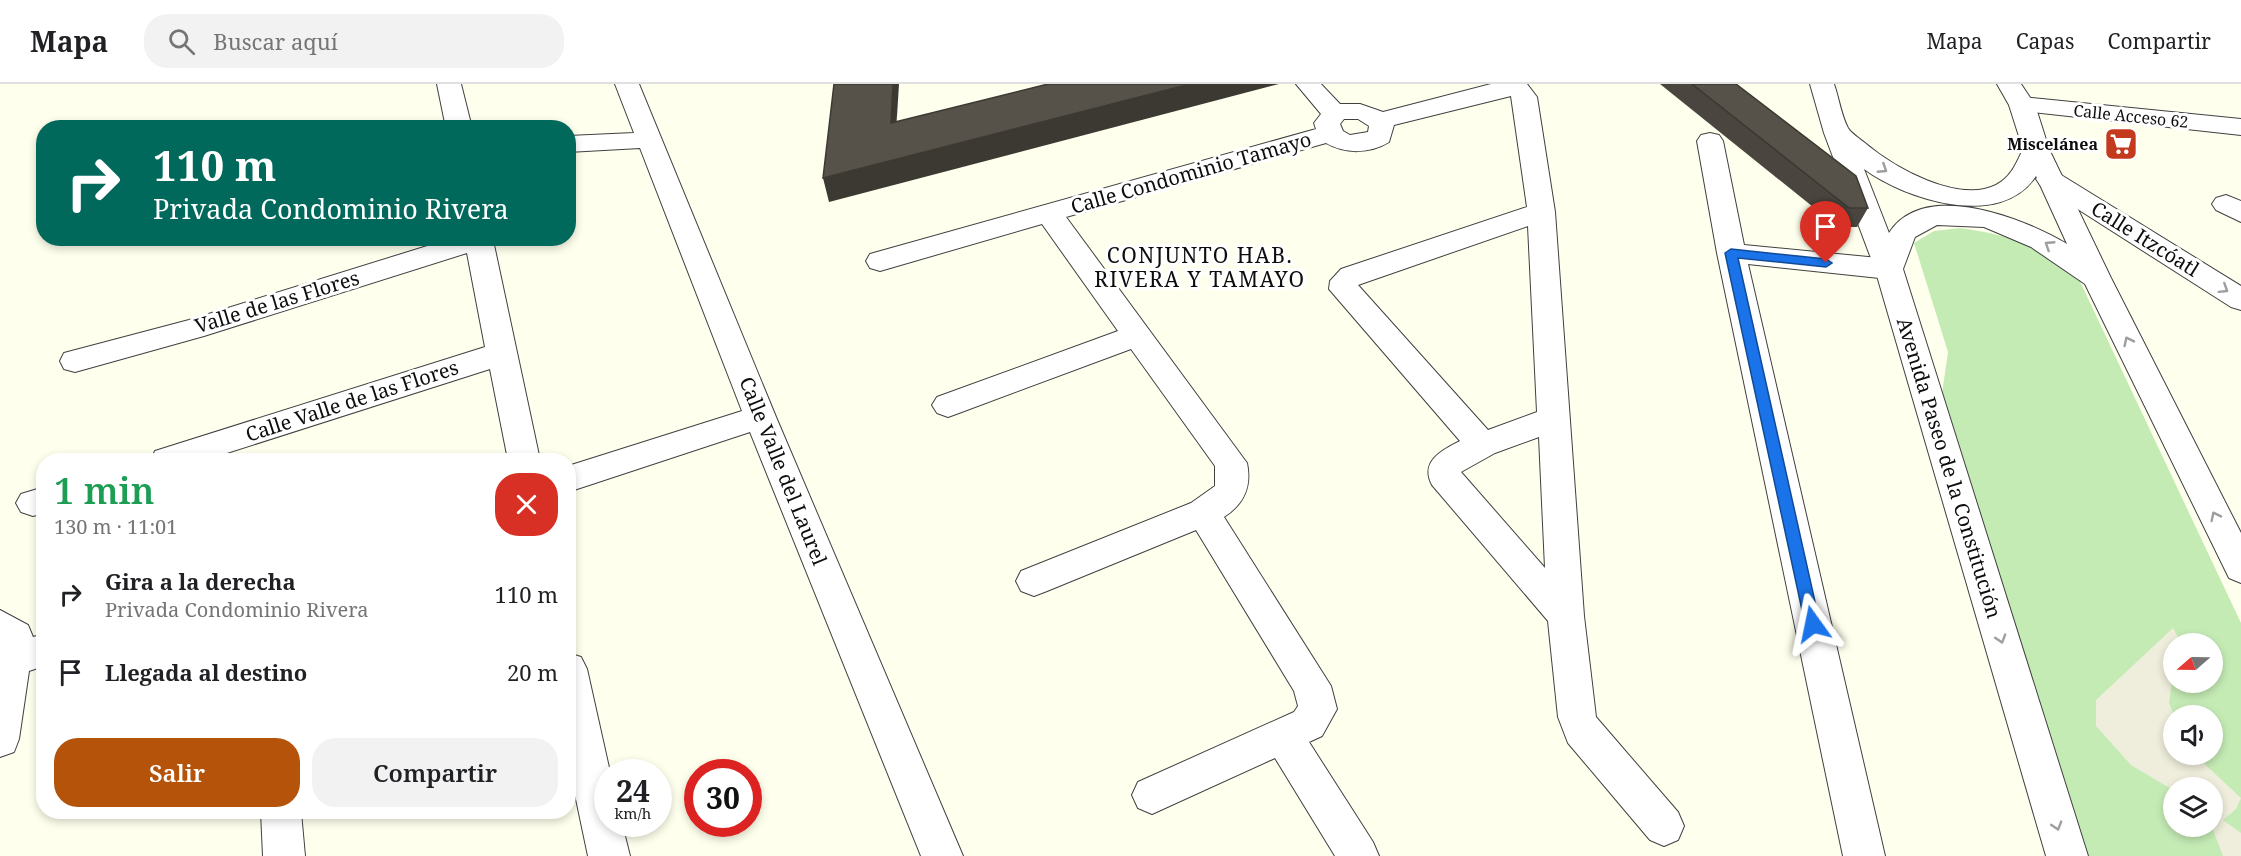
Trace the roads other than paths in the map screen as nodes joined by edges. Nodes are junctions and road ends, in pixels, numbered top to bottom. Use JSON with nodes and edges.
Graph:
{"nodes":[{"id":1,"x":449,"y":84,"type":"edge"},
{"id":2,"x":627,"y":84,"type":"edge"},
{"id":3,"x":1822,"y":84,"type":"edge"},
{"id":4,"x":2016,"y":95,"type":"edge"},
{"id":5,"x":1336,"y":104,"type":"edge"},
{"id":6,"x":457,"y":120,"type":"edge"},
{"id":7,"x":2241,"y":127,"type":"edge"},
{"id":8,"x":1837,"y":133,"type":"junction"},
{"id":9,"x":649,"y":140,"type":"junction"},
{"id":10,"x":1710,"y":141,"type":"dead end"},
{"id":11,"x":576,"y":144,"type":"edge"},
{"id":12,"x":2036,"y":150,"type":"junction"},
{"id":13,"x":2049,"y":179,"type":"junction"},
{"id":14,"x":2241,"y":198,"type":"edge"},
{"id":15,"x":1541,"y":212,"type":"junction"},
{"id":16,"x":2241,"y":213,"type":"edge"},
{"id":17,"x":1049,"y":214,"type":"junction"},
{"id":18,"x":457,"y":246,"type":"edge"},
{"id":19,"x":480,"y":246,"type":"edge"},
{"id":20,"x":1731,"y":253,"type":"junction"},
{"id":21,"x":880,"y":261,"type":"dead end"},
{"id":22,"x":1889,"y":269,"type":"junction"},
{"id":23,"x":2097,"y":278,"type":"junction"},
{"id":24,"x":2241,"y":300,"type":"edge"},
{"id":25,"x":1138,"y":335,"type":"junction"},
{"id":26,"x":503,"y":353,"type":"junction"},
{"id":27,"x":75,"y":361,"type":"dead end"},
{"id":28,"x":948,"y":405,"type":"dead end"},
{"id":29,"x":760,"y":417,"type":"junction"},
{"id":30,"x":1552,"y":419,"type":"junction"},
{"id":31,"x":1483,"y":446,"type":"junction"},
{"id":32,"x":189,"y":453,"type":"edge"},
{"id":33,"x":523,"y":453,"type":"edge"},
{"id":34,"x":576,"y":476,"type":"edge"},
{"id":35,"x":1203,"y":513,"type":"junction"},
{"id":36,"x":2241,"y":568,"type":"edge"},
{"id":37,"x":1034,"y":581,"type":"dead end"},
{"id":38,"x":1566,"y":616,"type":"junction"},
{"id":39,"x":15,"y":640,"type":"edge"},
{"id":40,"x":576,"y":705,"type":"edge"},
{"id":41,"x":1284,"y":737,"type":"junction"},
{"id":42,"x":0,"y":739,"type":"edge"},
{"id":43,"x":1152,"y":795,"type":"dead end"},
{"id":44,"x":281,"y":819,"type":"edge"},
{"id":45,"x":1664,"y":826,"type":"dead end"},
{"id":46,"x":284,"y":856,"type":"edge"},
{"id":47,"x":609,"y":856,"type":"edge"},
{"id":48,"x":942,"y":856,"type":"edge"},
{"id":49,"x":1358,"y":856,"type":"edge"},
{"id":50,"x":1864,"y":856,"type":"edge"},
{"id":51,"x":2067,"y":856,"type":"edge"}],
"edges":[{"from":1,"to":6,"type":"street"},
{"from":2,"to":9,"type":"street","name":"Calle Valle del Laurel"},
{"from":3,"to":8,"type":"street","name":"Avenida Paseo de la Constitución"},
{"from":4,"to":7,"type":"street","name":"Calle Acceso 62"},
{"from":4,"to":12,"type":"street"},
{"from":5,"to":15,"type":"street","name":"Calle Condominio Tamayo"},
{"from":5,"to":17,"type":"street","name":"Calle Condominio Tamayo"},
{"from":8,"to":12,"type":"street","one_way":true},
{"from":8,"to":22,"type":"street","name":"Avenida Paseo de la Constitución"},
{"from":9,"to":11,"type":"street"},
{"from":9,"to":29,"type":"street","name":"Calle Valle del Laurel"},
{"from":10,"to":20,"type":"street"},
{"from":12,"to":13,"type":"street"},
{"from":13,"to":23,"type":"street"},
{"from":13,"to":24,"type":"street","name":"Calle Itzcóatl","one_way":true},
{"from":14,"to":16,"type":"street"},
{"from":15,"to":30,"type":"street"},
{"from":15,"to":31,"type":"street"},
{"from":17,"to":21,"type":"street"},
{"from":17,"to":25,"type":"street","name":"Calle Condominio Tamayo"},
{"from":18,"to":27,"type":"street","name":"Valle de las Flores"},
{"from":19,"to":26,"type":"street"},
{"from":20,"to":22,"type":"street"},
{"from":20,"to":50,"type":"street"},
{"from":23,"to":22,"type":"street","one_way":true},
{"from":22,"to":51,"type":"street","name":"Avenida Paseo de la Constitución","one_way":true},
{"from":36,"to":23,"type":"street","one_way":true},
{"from":25,"to":28,"type":"street"},
{"from":25,"to":35,"type":"street","name":"Calle Condominio Tamayo"},
{"from":26,"to":32,"type":"street","name":"Calle Valle de las Flores"},
{"from":26,"to":33,"type":"street"},
{"from":29,"to":34,"type":"street"},
{"from":29,"to":48,"type":"street","name":"Calle Valle del Laurel"},
{"from":30,"to":31,"type":"street"},
{"from":30,"to":38,"type":"street"},
{"from":31,"to":38,"type":"street"},
{"from":35,"to":37,"type":"street"},
{"from":35,"to":41,"type":"street"},
{"from":38,"to":45,"type":"street"},
{"from":39,"to":42,"type":"street"},
{"from":40,"to":47,"type":"street"},
{"from":41,"to":43,"type":"street"},
{"from":41,"to":49,"type":"street"},
{"from":44,"to":46,"type":"street"}]}
